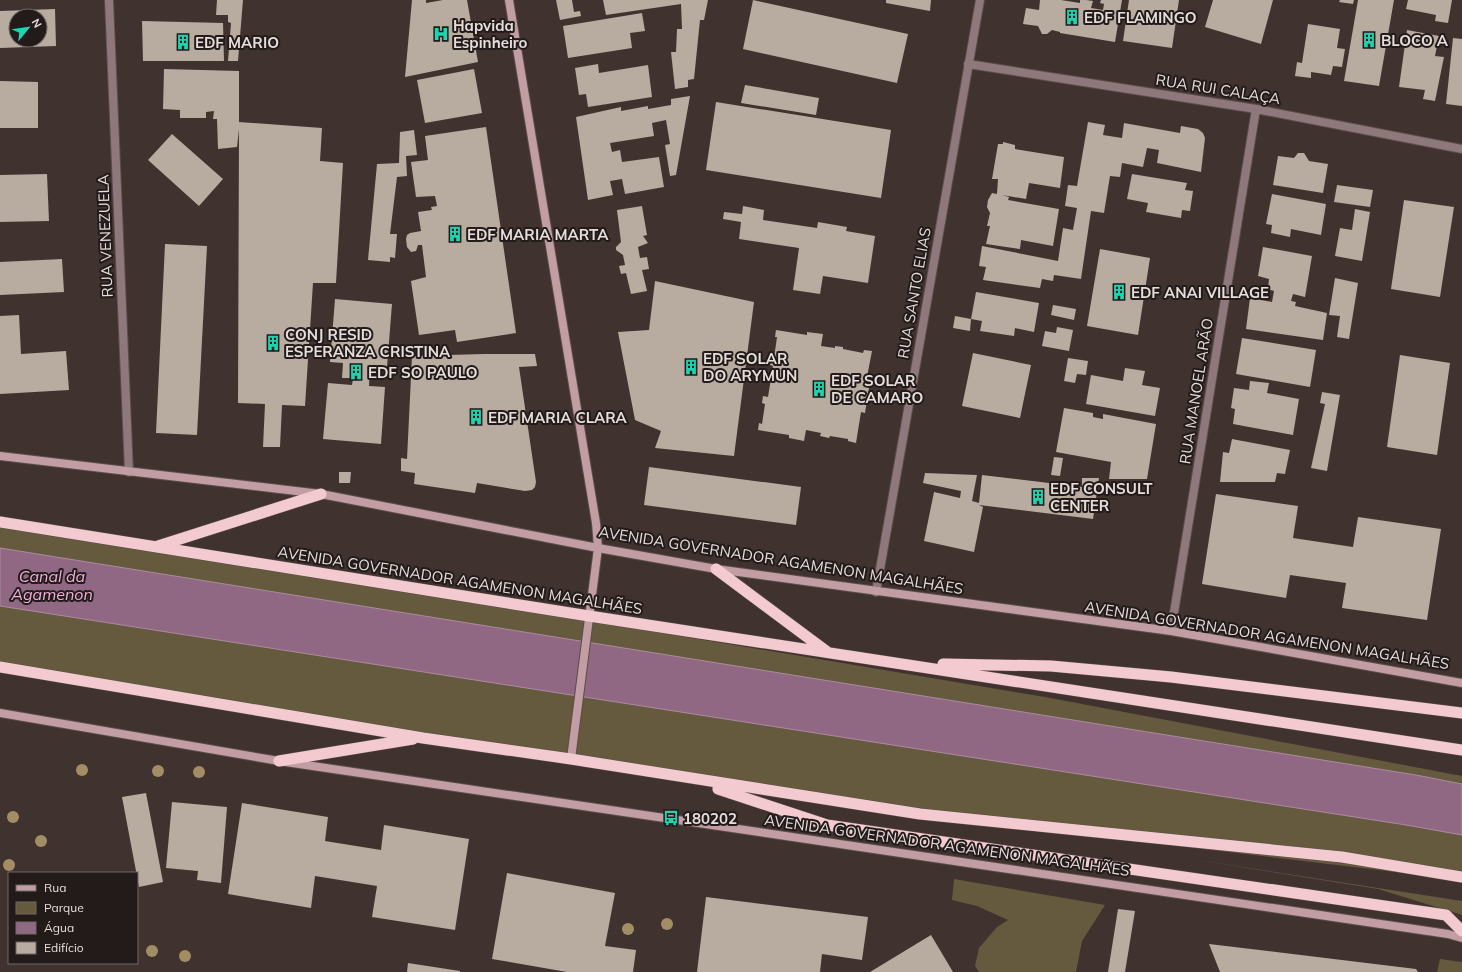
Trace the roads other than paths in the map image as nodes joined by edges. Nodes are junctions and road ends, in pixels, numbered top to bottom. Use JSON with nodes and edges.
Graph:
{"nodes":[{"id":1,"x":109,"y":0,"type":"edge"},
{"id":2,"x":509,"y":0,"type":"edge"},
{"id":3,"x":980,"y":0,"type":"edge"},
{"id":4,"x":968,"y":64,"type":"junction"},
{"id":5,"x":1256,"y":109,"type":"junction"},
{"id":6,"x":1462,"y":149,"type":"edge"},
{"id":7,"x":0,"y":456,"type":"edge"},
{"id":8,"x":129,"y":472,"type":"junction"},
{"id":9,"x":321,"y":494,"type":"junction"},
{"id":10,"x":0,"y":522,"type":"edge"},
{"id":11,"x":155,"y":546,"type":"junction"},
{"id":12,"x":598,"y":548,"type":"junction"},
{"id":13,"x":716,"y":569,"type":"junction"},
{"id":14,"x":876,"y":592,"type":"junction"},
{"id":15,"x":589,"y":616,"type":"junction"},
{"id":16,"x":1171,"y":631,"type":"junction"},
{"id":17,"x":828,"y":652,"type":"junction"},
{"id":18,"x":905,"y":664,"type":"junction"},
{"id":19,"x":0,"y":667,"type":"edge"},
{"id":20,"x":1462,"y":683,"type":"edge"},
{"id":21,"x":0,"y":713,"type":"edge"},
{"id":22,"x":1462,"y":713,"type":"edge"},
{"id":23,"x":423,"y":738,"type":"junction"},
{"id":24,"x":1462,"y":750,"type":"edge"},
{"id":25,"x":571,"y":759,"type":"junction"},
{"id":26,"x":279,"y":761,"type":"junction"},
{"id":27,"x":687,"y":778,"type":"junction"},
{"id":28,"x":1462,"y":877,"type":"edge"},
{"id":29,"x":1462,"y":931,"type":"edge"},
{"id":30,"x":1462,"y":938,"type":"edge"}],
"edges":[{"from":1,"to":8,"type":"street","name":"RUA VENEZUELA"},
{"from":2,"to":12,"type":"main road"},
{"from":3,"to":4,"type":"street","name":"RUA SANTO ELIAS"},
{"from":4,"to":5,"type":"street","name":"RUA RUI CALAÇA"},
{"from":4,"to":14,"type":"street","name":"RUA SANTO ELIAS"},
{"from":5,"to":6,"type":"street","name":"RUA RUI CALAÇA"},
{"from":5,"to":16,"type":"street","name":"RUA MANOEL ARÃO"},
{"from":7,"to":8,"type":"main road","name":"AVENIDA GOVERNADOR AGAMENON MAGALHÃES"},
{"from":8,"to":9,"type":"main road","name":"AVENIDA GOVERNADOR AGAMENON MAGALHÃES"},
{"from":9,"to":11,"type":"highway"},
{"from":9,"to":12,"type":"main road","name":"AVENIDA GOVERNADOR AGAMENON MAGALHÃES"},
{"from":10,"to":11,"type":"highway","name":"AVENIDA GOVERNADOR AGAMENON MAGALHÃES"},
{"from":11,"to":15,"type":"highway","name":"AVENIDA GOVERNADOR AGAMENON MAGALHÃES"},
{"from":12,"to":13,"type":"main road","name":"AVENIDA GOVERNADOR AGAMENON MAGALHÃES"},
{"from":12,"to":15,"type":"main road"},
{"from":13,"to":14,"type":"main road","name":"AVENIDA GOVERNADOR AGAMENON MAGALHÃES"},
{"from":13,"to":17,"type":"highway"},
{"from":14,"to":16,"type":"main road","name":"AVENIDA GOVERNADOR AGAMENON MAGALHÃES"},
{"from":15,"to":17,"type":"highway","name":"AVENIDA GOVERNADOR AGAMENON MAGALHÃES"},
{"from":15,"to":25,"type":"main road"},
{"from":16,"to":20,"type":"main road","name":"AVENIDA GOVERNADOR AGAMENON MAGALHÃES"},
{"from":17,"to":18,"type":"highway","name":"AVENIDA GOVERNADOR AGAMENON MAGALHÃES"},
{"from":18,"to":22,"type":"highway"},
{"from":18,"to":24,"type":"highway","name":"AVENIDA GOVERNADOR AGAMENON MAGALHÃES"},
{"from":19,"to":23,"type":"highway","name":"AVENIDA GOVERNADOR AGAMENON MAGALHÃES"},
{"from":21,"to":26,"type":"main road","name":"AVENIDA GOVERNADOR AGAMENON MAGALHÃES"},
{"from":23,"to":25,"type":"highway","name":"AVENIDA GOVERNADOR AGAMENON MAGALHÃES"},
{"from":23,"to":26,"type":"highway"},
{"from":25,"to":27,"type":"highway","name":"AVENIDA GOVERNADOR AGAMENON MAGALHÃES"},
{"from":26,"to":30,"type":"main road","name":"AVENIDA GOVERNADOR AGAMENON MAGALHÃES"},
{"from":27,"to":28,"type":"highway","name":"AVENIDA GOVERNADOR AGAMENON MAGALHÃES"},
{"from":27,"to":29,"type":"highway"}]}
